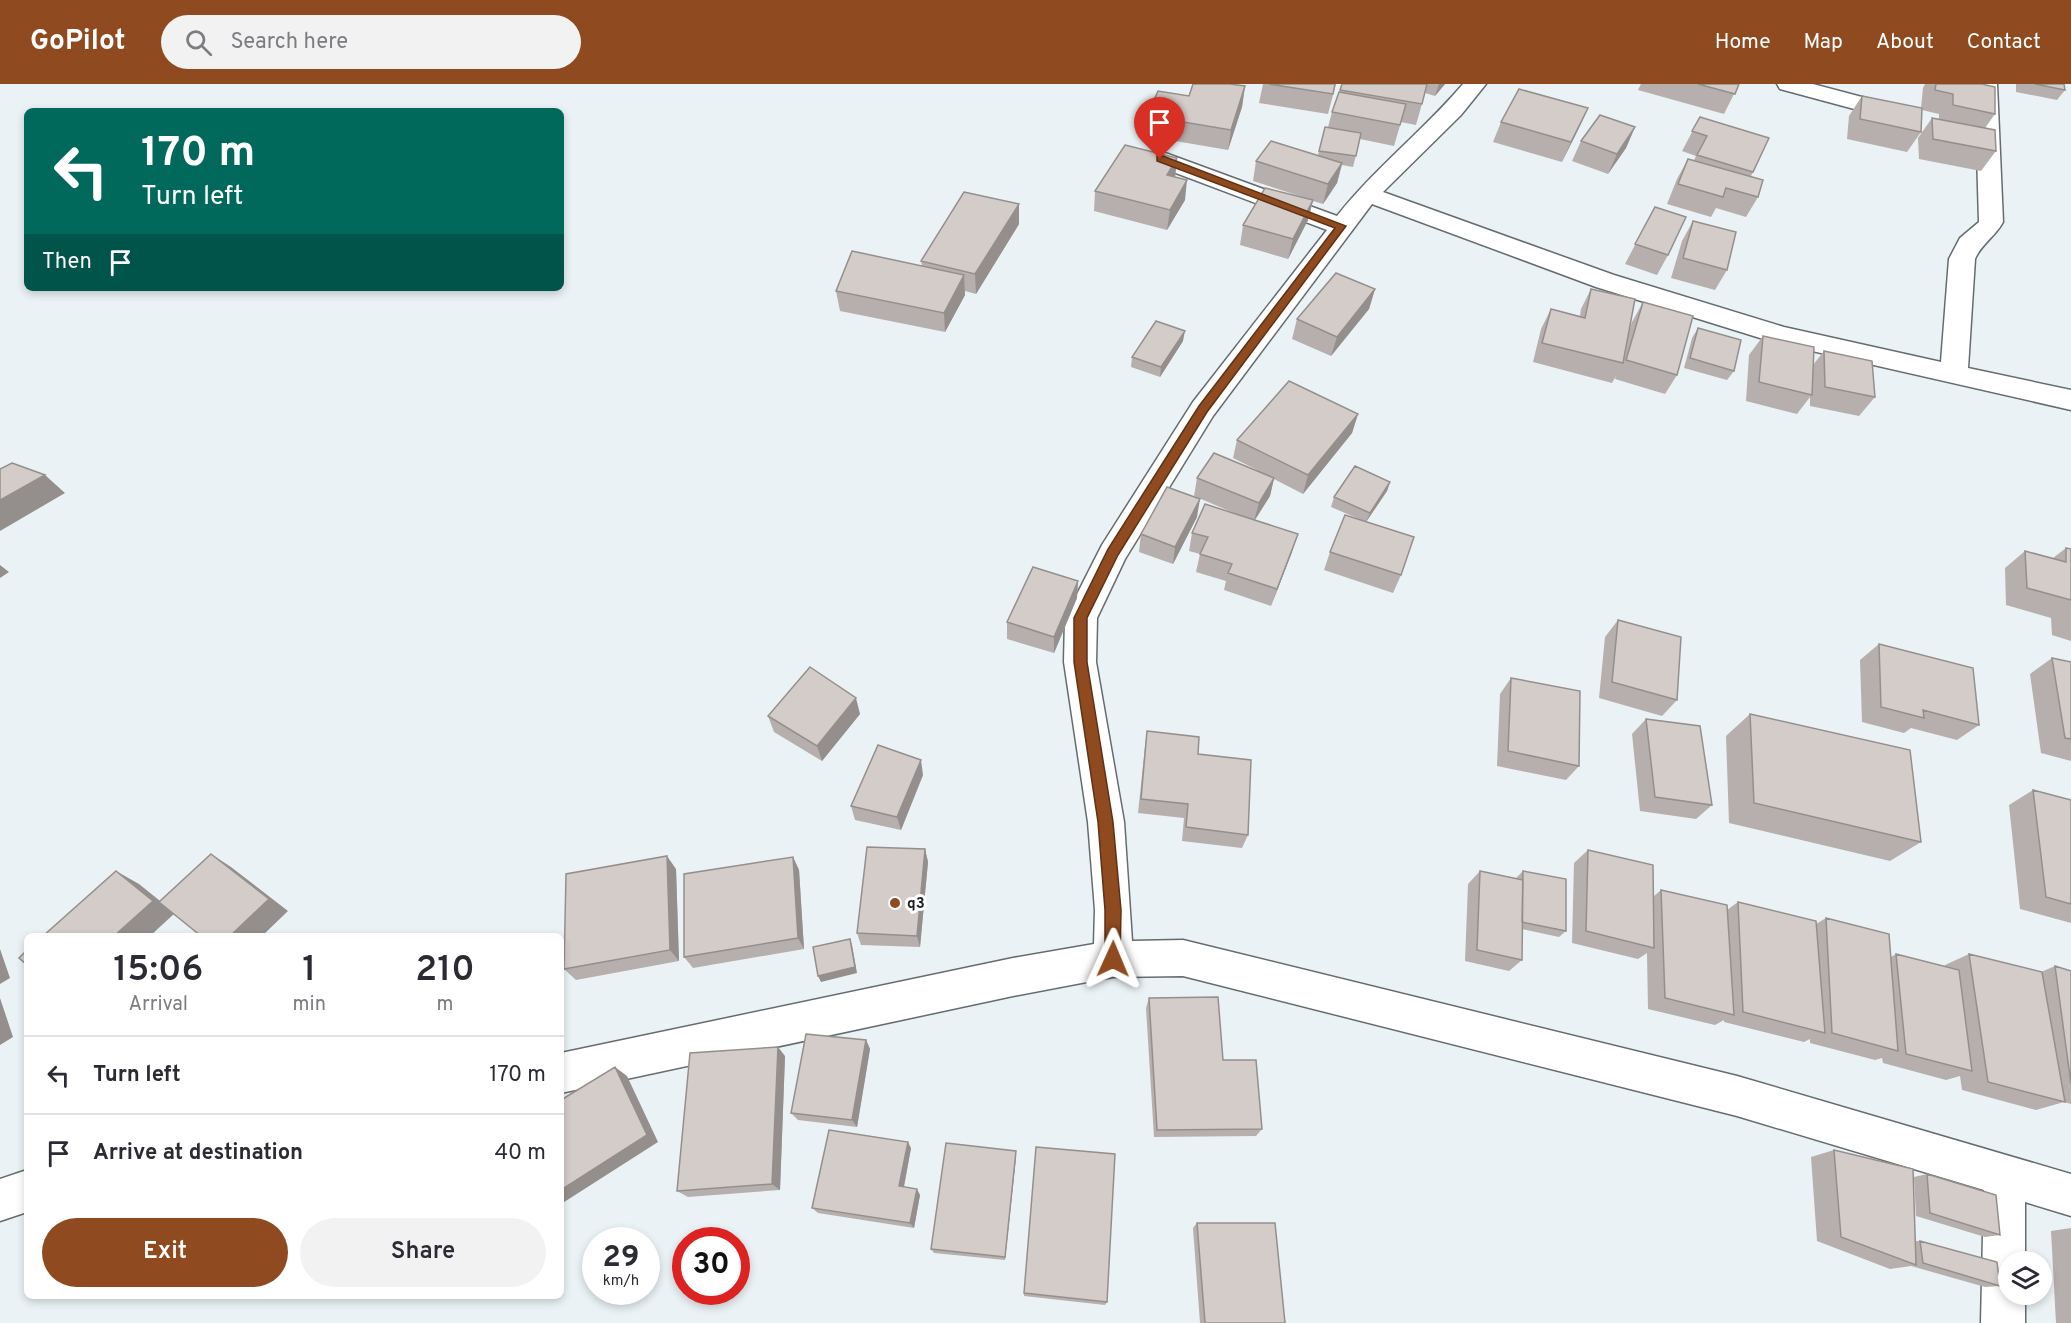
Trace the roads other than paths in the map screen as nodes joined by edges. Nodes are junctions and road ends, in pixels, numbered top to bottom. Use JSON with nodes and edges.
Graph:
{"nodes":[{"id":1,"x":1475,"y":84,"type":"edge"},
{"id":2,"x":1788,"y":84,"type":"edge"},
{"id":3,"x":1986,"y":84,"type":"edge"},
{"id":4,"x":1884,"y":110,"type":"edge"},
{"id":5,"x":1160,"y":159,"type":"edge"},
{"id":6,"x":1367,"y":194,"type":"junction"},
{"id":7,"x":1341,"y":226,"type":"junction"},
{"id":8,"x":1954,"y":374,"type":"junction"},
{"id":9,"x":2071,"y":400,"type":"edge"},
{"id":10,"x":1113,"y":959,"type":"junction"},
{"id":11,"x":564,"y":1072,"type":"edge"},
{"id":12,"x":2005,"y":1175,"type":"junction"},
{"id":13,"x":24,"y":1192,"type":"edge"},
{"id":14,"x":2071,"y":1195,"type":"edge"},
{"id":15,"x":0,"y":1200,"type":"edge"},
{"id":16,"x":2003,"y":1323,"type":"edge"}],
"edges":[{"from":1,"to":6,"type":"street"},
{"from":2,"to":4,"type":"street"},
{"from":3,"to":8,"type":"street"},
{"from":5,"to":7,"type":"street"},
{"from":6,"to":7,"type":"street"},
{"from":6,"to":8,"type":"street"},
{"from":7,"to":10,"type":"street"},
{"from":8,"to":9,"type":"street"},
{"from":10,"to":11,"type":"street"},
{"from":10,"to":12,"type":"street"},
{"from":12,"to":14,"type":"street"},
{"from":12,"to":16,"type":"street"},
{"from":13,"to":15,"type":"street"}]}
